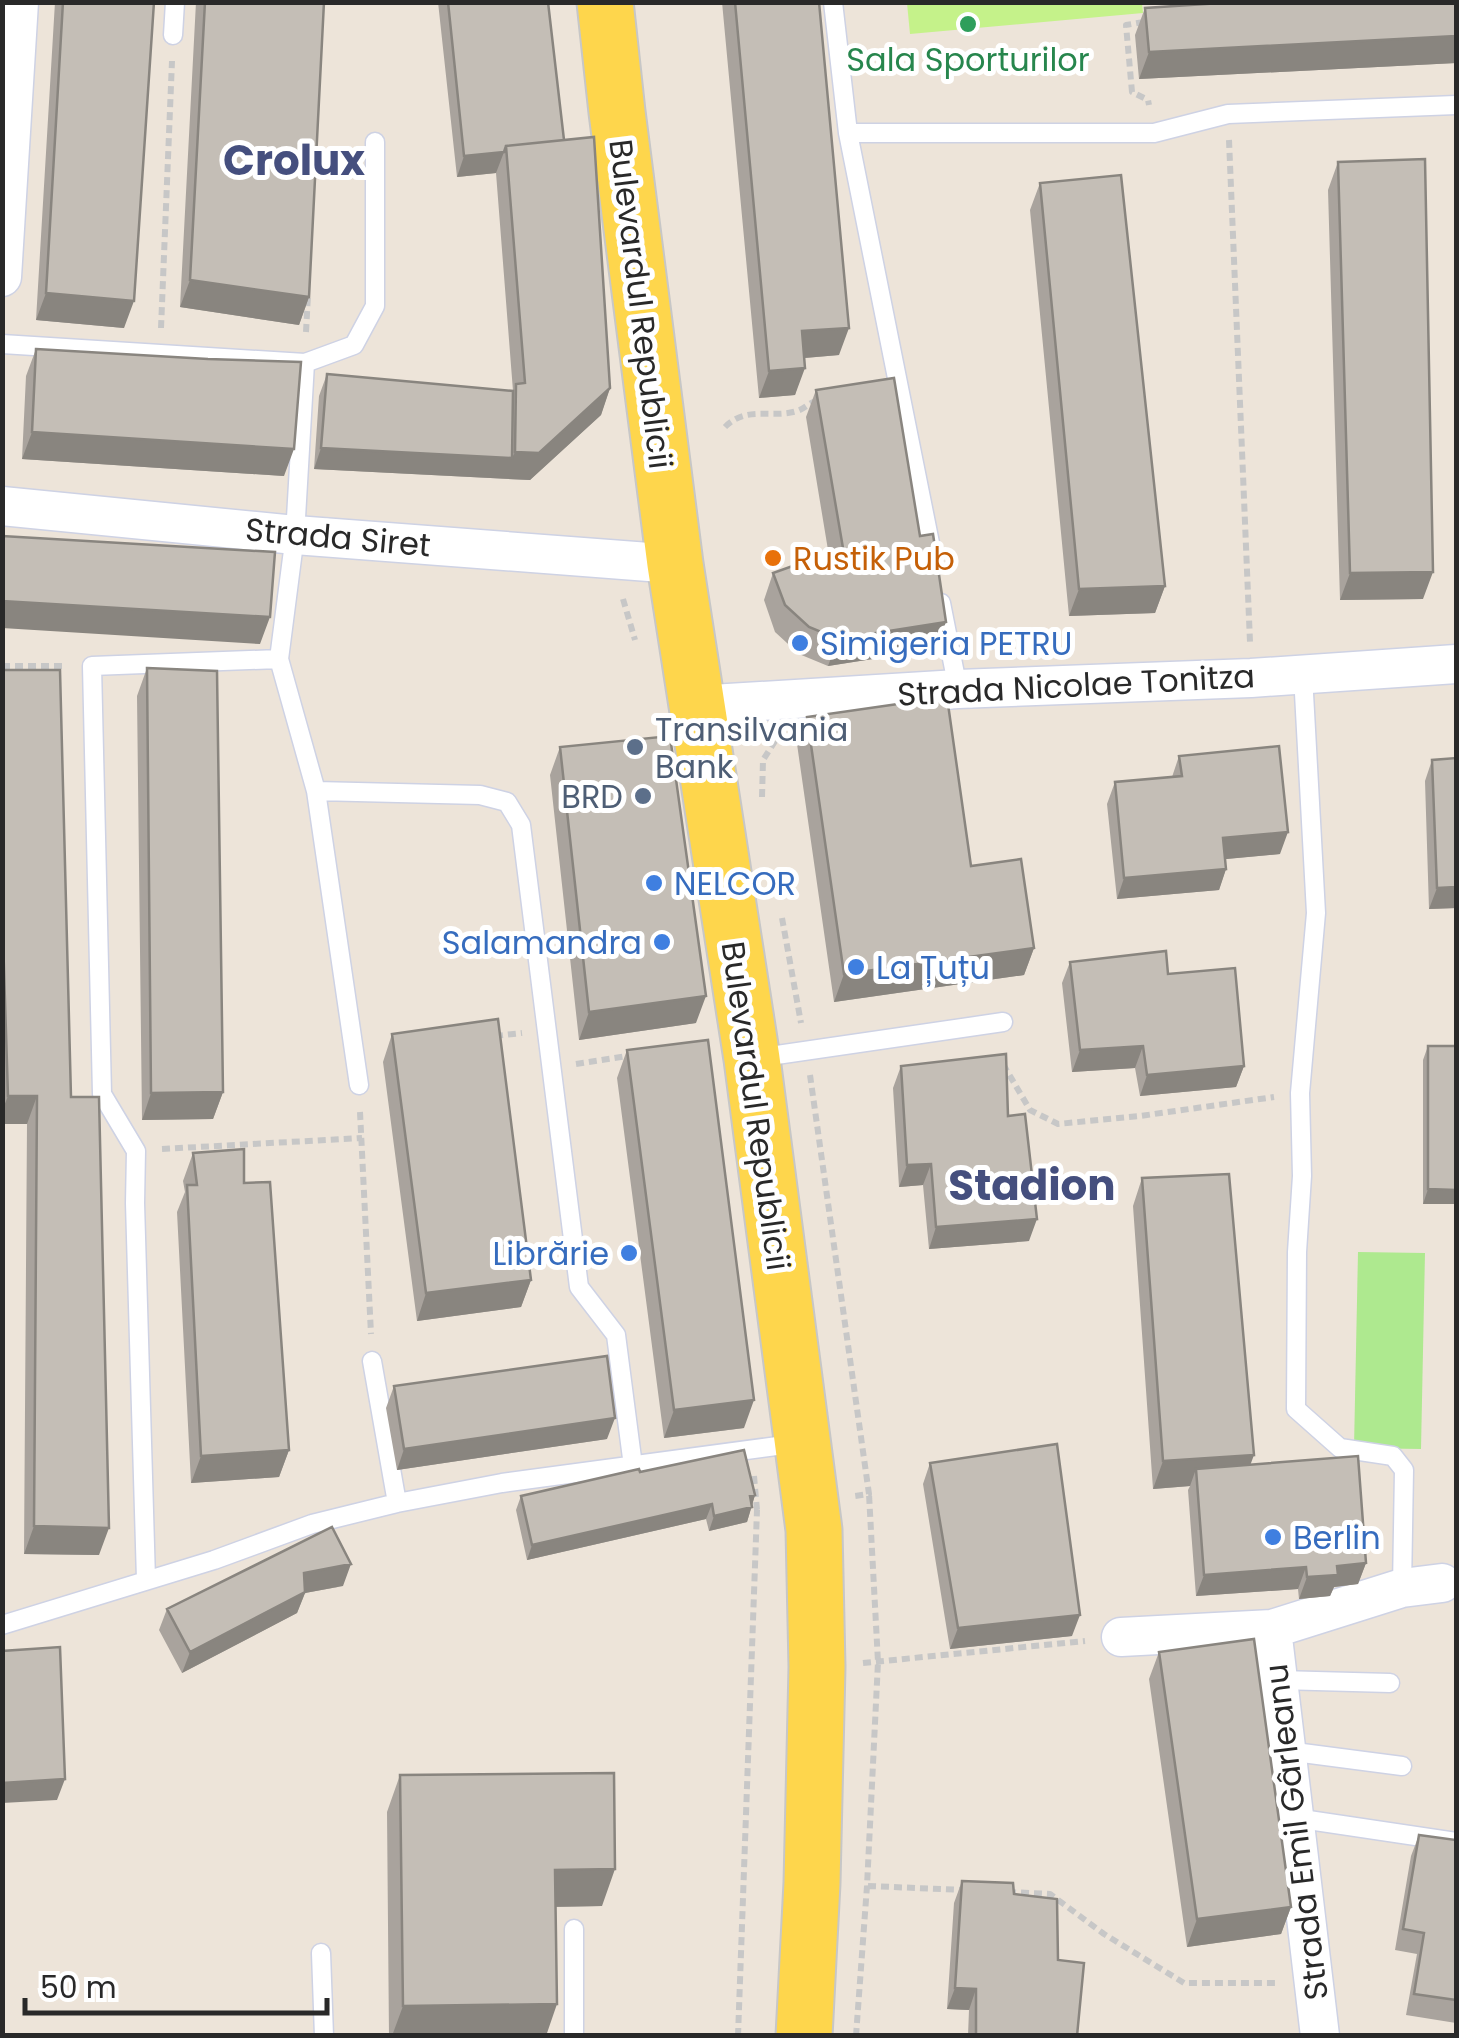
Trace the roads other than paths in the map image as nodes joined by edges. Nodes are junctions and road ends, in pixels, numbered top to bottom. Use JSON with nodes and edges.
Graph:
{"nodes":[{"id":1,"x":18,"y":2,"type":"edge"},
{"id":2,"x":175,"y":2,"type":"edge"},
{"id":3,"x":606,"y":2,"type":"edge"},
{"id":4,"x":833,"y":2,"type":"edge"},
{"id":5,"x":172,"y":34,"type":"road end"},
{"id":6,"x":1456,"y":105,"type":"edge"},
{"id":7,"x":848,"y":132,"type":"junction"},
{"id":8,"x":374,"y":142,"type":"dead end"},
{"id":9,"x":2,"y":276,"type":"edge"},
{"id":10,"x":2,"y":344,"type":"edge"},
{"id":11,"x":305,"y":363,"type":"junction"},
{"id":12,"x":2,"y":506,"type":"edge"},
{"id":13,"x":296,"y":535,"type":"junction"},
{"id":14,"x":674,"y":564,"type":"junction"},
{"id":15,"x":280,"y":659,"type":"junction"},
{"id":16,"x":1456,"y":664,"type":"edge"},
{"id":17,"x":1303,"y":675,"type":"junction"},
{"id":18,"x":958,"y":689,"type":"junction"},
{"id":19,"x":695,"y":705,"type":"junction"},
{"id":20,"x":316,"y":791,"type":"junction"},
{"id":21,"x":997,"y":1022,"type":"road end"},
{"id":22,"x":752,"y":1059,"type":"junction"},
{"id":23,"x":359,"y":1085,"type":"road end"},
{"id":24,"x":372,"y":1360,"type":"road end"},
{"id":25,"x":803,"y":1442,"type":"junction"},
{"id":26,"x":634,"y":1466,"type":"junction"},
{"id":27,"x":397,"y":1503,"type":"junction"},
{"id":28,"x":146,"y":1580,"type":"junction"},
{"id":29,"x":1442,"y":1583,"type":"dead end"},
{"id":30,"x":1402,"y":1588,"type":"junction"},
{"id":31,"x":2,"y":1624,"type":"edge"},
{"id":32,"x":1272,"y":1629,"type":"junction"},
{"id":33,"x":1121,"y":1637,"type":"road end"},
{"id":34,"x":1279,"y":1680,"type":"junction"},
{"id":35,"x":1390,"y":1683,"type":"dead end"},
{"id":36,"x":1287,"y":1752,"type":"junction"},
{"id":37,"x":1402,"y":1766,"type":"dead end"},
{"id":38,"x":1295,"y":1818,"type":"junction"},
{"id":39,"x":1456,"y":1842,"type":"edge"},
{"id":40,"x":574,"y":1928,"type":"dead end"},
{"id":41,"x":322,"y":1953,"type":"dead end"},
{"id":42,"x":324,"y":2036,"type":"edge"},
{"id":43,"x":574,"y":2036,"type":"edge"},
{"id":44,"x":804,"y":2036,"type":"edge"},
{"id":45,"x":1320,"y":2036,"type":"edge"}],
"edges":[{"from":1,"to":9,"type":"street"},
{"from":2,"to":5,"type":"lane"},
{"from":3,"to":14,"type":"main road","name":"Bulevardul Republicii"},
{"from":4,"to":7,"type":"lane"},
{"from":6,"to":7,"type":"lane"},
{"from":7,"to":18,"type":"lane"},
{"from":8,"to":11,"type":"lane"},
{"from":10,"to":11,"type":"lane"},
{"from":11,"to":13,"type":"lane"},
{"from":12,"to":13,"type":"street","name":"Strada Siret"},
{"from":13,"to":14,"type":"street","name":"Strada Siret"},
{"from":13,"to":15,"type":"lane"},
{"from":14,"to":19,"type":"main road","name":"Bulevardul Republicii"},
{"from":15,"to":20,"type":"lane"},
{"from":15,"to":28,"type":"lane"},
{"from":16,"to":17,"type":"street","name":"Strada Nicolae Tonitza"},
{"from":17,"to":18,"type":"street","name":"Strada Nicolae Tonitza"},
{"from":17,"to":30,"type":"lane"},
{"from":18,"to":19,"type":"street","name":"Strada Nicolae Tonitza"},
{"from":19,"to":22,"type":"main road","name":"Bulevardul Republicii"},
{"from":20,"to":23,"type":"lane"},
{"from":20,"to":26,"type":"lane"},
{"from":21,"to":22,"type":"lane"},
{"from":22,"to":25,"type":"main road","name":"Bulevardul Republicii"},
{"from":24,"to":27,"type":"lane"},
{"from":25,"to":26,"type":"lane"},
{"from":25,"to":44,"type":"main road","name":"Bulevardul Republicii"},
{"from":26,"to":27,"type":"lane"},
{"from":27,"to":28,"type":"lane"},
{"from":28,"to":31,"type":"lane"},
{"from":29,"to":30,"type":"street","name":"Strada Emil Gârleanu"},
{"from":30,"to":32,"type":"street","name":"Strada Emil Gârleanu"},
{"from":32,"to":33,"type":"street","name":"Strada Emil Gârleanu"},
{"from":32,"to":34,"type":"street","name":"Strada Emil Gârleanu"},
{"from":34,"to":35,"type":"lane"},
{"from":34,"to":36,"type":"street","name":"Strada Emil Gârleanu"},
{"from":36,"to":37,"type":"lane"},
{"from":36,"to":38,"type":"street","name":"Strada Emil Gârleanu"},
{"from":38,"to":39,"type":"lane"},
{"from":38,"to":45,"type":"street","name":"Strada Emil Gârleanu"},
{"from":40,"to":43,"type":"lane"},
{"from":41,"to":42,"type":"lane"}]}
